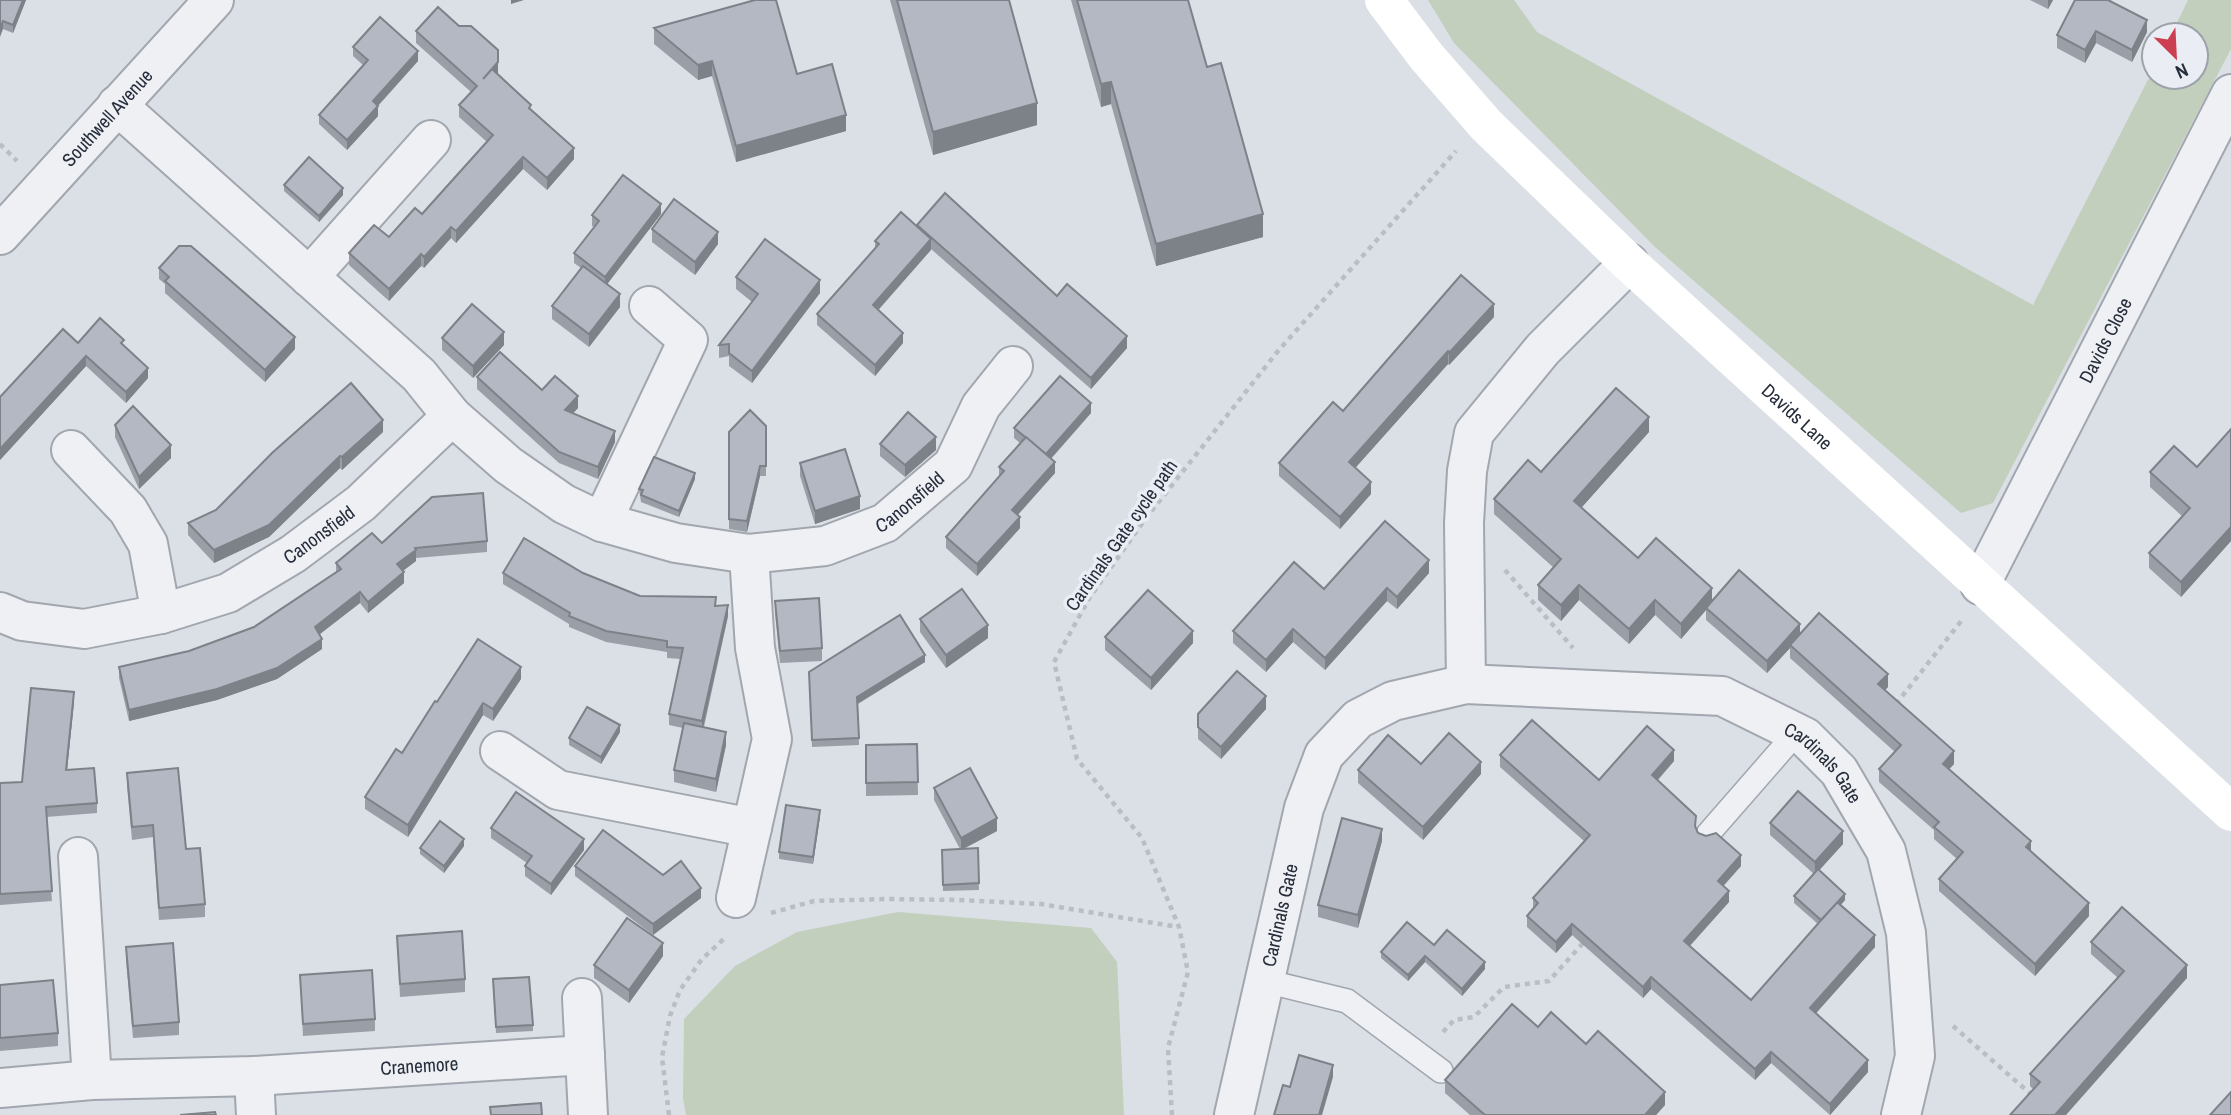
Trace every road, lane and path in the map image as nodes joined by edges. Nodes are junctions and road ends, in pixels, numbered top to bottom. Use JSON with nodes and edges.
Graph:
{"nodes":[{"id":1,"x":214,"y":0,"type":"edge"},
{"id":2,"x":1384,"y":0,"type":"edge"},
{"id":3,"x":2231,"y":94,"type":"edge"},
{"id":4,"x":117,"y":105,"type":"junction"},
{"id":5,"x":1486,"y":125,"type":"junction"},
{"id":6,"x":431,"y":140,"type":"dead end"},
{"id":7,"x":0,"y":144,"type":"edge"},
{"id":8,"x":19,"y":163,"type":"dead end"},
{"id":9,"x":0,"y":235,"type":"edge"},
{"id":10,"x":1629,"y":263,"type":"junction"},
{"id":11,"x":309,"y":277,"type":"junction"},
{"id":12,"x":649,"y":306,"type":"dead end"},
{"id":13,"x":1013,"y":366,"type":"dead end"},
{"id":14,"x":452,"y":416,"type":"junction"},
{"id":15,"x":69,"y":453,"type":"dead end"},
{"id":16,"x":602,"y":522,"type":"junction"},
{"id":17,"x":1464,"y":523,"type":"junction"},
{"id":18,"x":749,"y":554,"type":"junction"},
{"id":19,"x":1980,"y":585,"type":"junction"},
{"id":20,"x":0,"y":612,"type":"edge"},
{"id":21,"x":161,"y":614,"type":"junction"},
{"id":22,"x":1466,"y":684,"type":"junction"},
{"id":23,"x":1611,"y":690,"type":"junction"},
{"id":24,"x":1892,"y":708,"type":"edge"},
{"id":25,"x":1797,"y":732,"type":"junction"},
{"id":26,"x":500,"y":751,"type":"dead end"},
{"id":27,"x":2231,"y":813,"type":"edge"},
{"id":28,"x":752,"y":828,"type":"junction"},
{"id":29,"x":1708,"y":834,"type":"edge"},
{"id":30,"x":78,"y":857,"type":"dead end"},
{"id":31,"x":747,"y":914,"type":"junction"},
{"id":32,"x":1179,"y":927,"type":"junction"},
{"id":33,"x":1586,"y":940,"type":"edge"},
{"id":34,"x":1265,"y":981,"type":"junction"},
{"id":35,"x":582,"y":998,"type":"dead end"},
{"id":36,"x":1913,"y":1027,"type":"junction"},
{"id":37,"x":1404,"y":1043,"type":"junction"},
{"id":38,"x":584,"y":1055,"type":"junction"},
{"id":39,"x":1441,"y":1071,"type":"dead end"},
{"id":40,"x":254,"y":1076,"type":"junction"},
{"id":41,"x":92,"y":1080,"type":"junction"},
{"id":42,"x":0,"y":1088,"type":"edge"},
{"id":43,"x":2035,"y":1097,"type":"edge"},
{"id":44,"x":256,"y":1115,"type":"edge"},
{"id":45,"x":588,"y":1115,"type":"edge"},
{"id":46,"x":669,"y":1115,"type":"edge"},
{"id":47,"x":1172,"y":1115,"type":"edge"},
{"id":48,"x":1234,"y":1115,"type":"edge"},
{"id":49,"x":1901,"y":1115,"type":"edge"}],
"edges":[{"from":1,"to":4,"type":"street","name":"Southwell Avenue"},
{"from":2,"to":5,"type":"street","name":"Davids Lane"},
{"from":3,"to":19,"type":"street","name":"Davids Close"},
{"from":4,"to":9,"type":"street","name":"Southwell Avenue"},
{"from":4,"to":11,"type":"street","name":"Canonsfield"},
{"from":5,"to":10,"type":"street","name":"Davids Lane"},
{"from":5,"to":32,"type":"path","name":"Cardinals Gate cycle path"},
{"from":6,"to":11,"type":"street"},
{"from":7,"to":8,"type":"path"},
{"from":10,"to":17,"type":"street"},
{"from":10,"to":19,"type":"street","name":"Davids Lane"},
{"from":11,"to":14,"type":"street","name":"Canonsfield"},
{"from":12,"to":16,"type":"street"},
{"from":13,"to":18,"type":"street","name":"Canonsfield"},
{"from":14,"to":16,"type":"street","name":"Canonsfield"},
{"from":14,"to":21,"type":"street","name":"Canonsfield"},
{"from":15,"to":21,"type":"street"},
{"from":16,"to":18,"type":"street","name":"Canonsfield"},
{"from":17,"to":22,"type":"street"},
{"from":17,"to":23,"type":"path"},
{"from":18,"to":28,"type":"street"},
{"from":19,"to":24,"type":"path"},
{"from":19,"to":27,"type":"street","name":"Davids Lane"},
{"from":20,"to":21,"type":"street","name":"Canonsfield"},
{"from":22,"to":23,"type":"street","name":"Cardinals Gate"},
{"from":22,"to":34,"type":"street","name":"Cardinals Gate"},
{"from":23,"to":25,"type":"street","name":"Cardinals Gate"},
{"from":25,"to":29,"type":"lane"},
{"from":25,"to":36,"type":"street","name":"Cardinals Gate"},
{"from":26,"to":28,"type":"street"},
{"from":28,"to":31,"type":"street"},
{"from":30,"to":41,"type":"street"},
{"from":31,"to":32,"type":"path"},
{"from":31,"to":46,"type":"path"},
{"from":32,"to":47,"type":"path","name":"Cardinals Gate cycle path"},
{"from":33,"to":37,"type":"path"},
{"from":34,"to":37,"type":"lane"},
{"from":34,"to":48,"type":"street","name":"Cardinals Gate"},
{"from":35,"to":38,"type":"street"},
{"from":36,"to":43,"type":"path"},
{"from":36,"to":49,"type":"street","name":"Cardinals Gate"},
{"from":37,"to":39,"type":"lane"},
{"from":38,"to":40,"type":"street","name":"Cranemore"},
{"from":38,"to":45,"type":"street"},
{"from":40,"to":41,"type":"street","name":"Cranemore"},
{"from":40,"to":44,"type":"street"},
{"from":41,"to":42,"type":"street","name":"Cranemore"}]}
